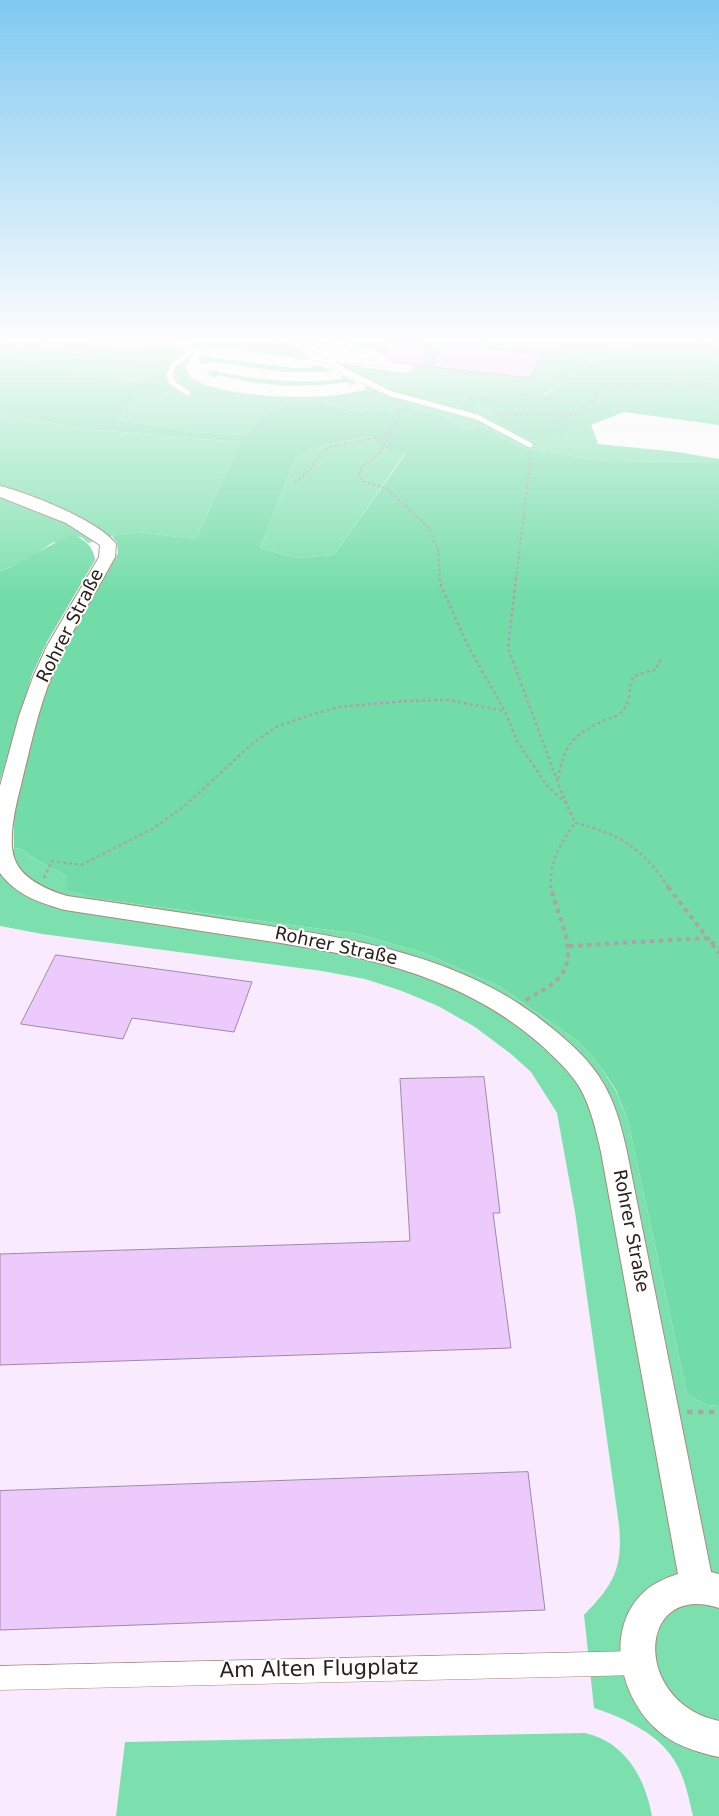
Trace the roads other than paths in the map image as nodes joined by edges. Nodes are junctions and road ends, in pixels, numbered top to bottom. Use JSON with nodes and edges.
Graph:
{"nodes":[{"id":1,"x":497,"y":426,"type":"edge"},
{"id":2,"x":530,"y":445,"type":"road end"},
{"id":3,"x":0,"y":491,"type":"edge"},
{"id":4,"x":708,"y":1589,"type":"edge"},
{"id":5,"x":638,"y":1663,"type":"junction"},
{"id":6,"x":0,"y":1678,"type":"edge"},
{"id":7,"x":719,"y":1739,"type":"edge"}],
"edges":[{"from":1,"to":2,"type":"lane"},
{"from":3,"to":4,"type":"main road","name":"Rohrer Straße"},
{"from":4,"to":5,"type":"main road"},
{"from":5,"to":6,"type":"street","name":"Am Alten Flugplatz"},
{"from":5,"to":7,"type":"main road"}]}
